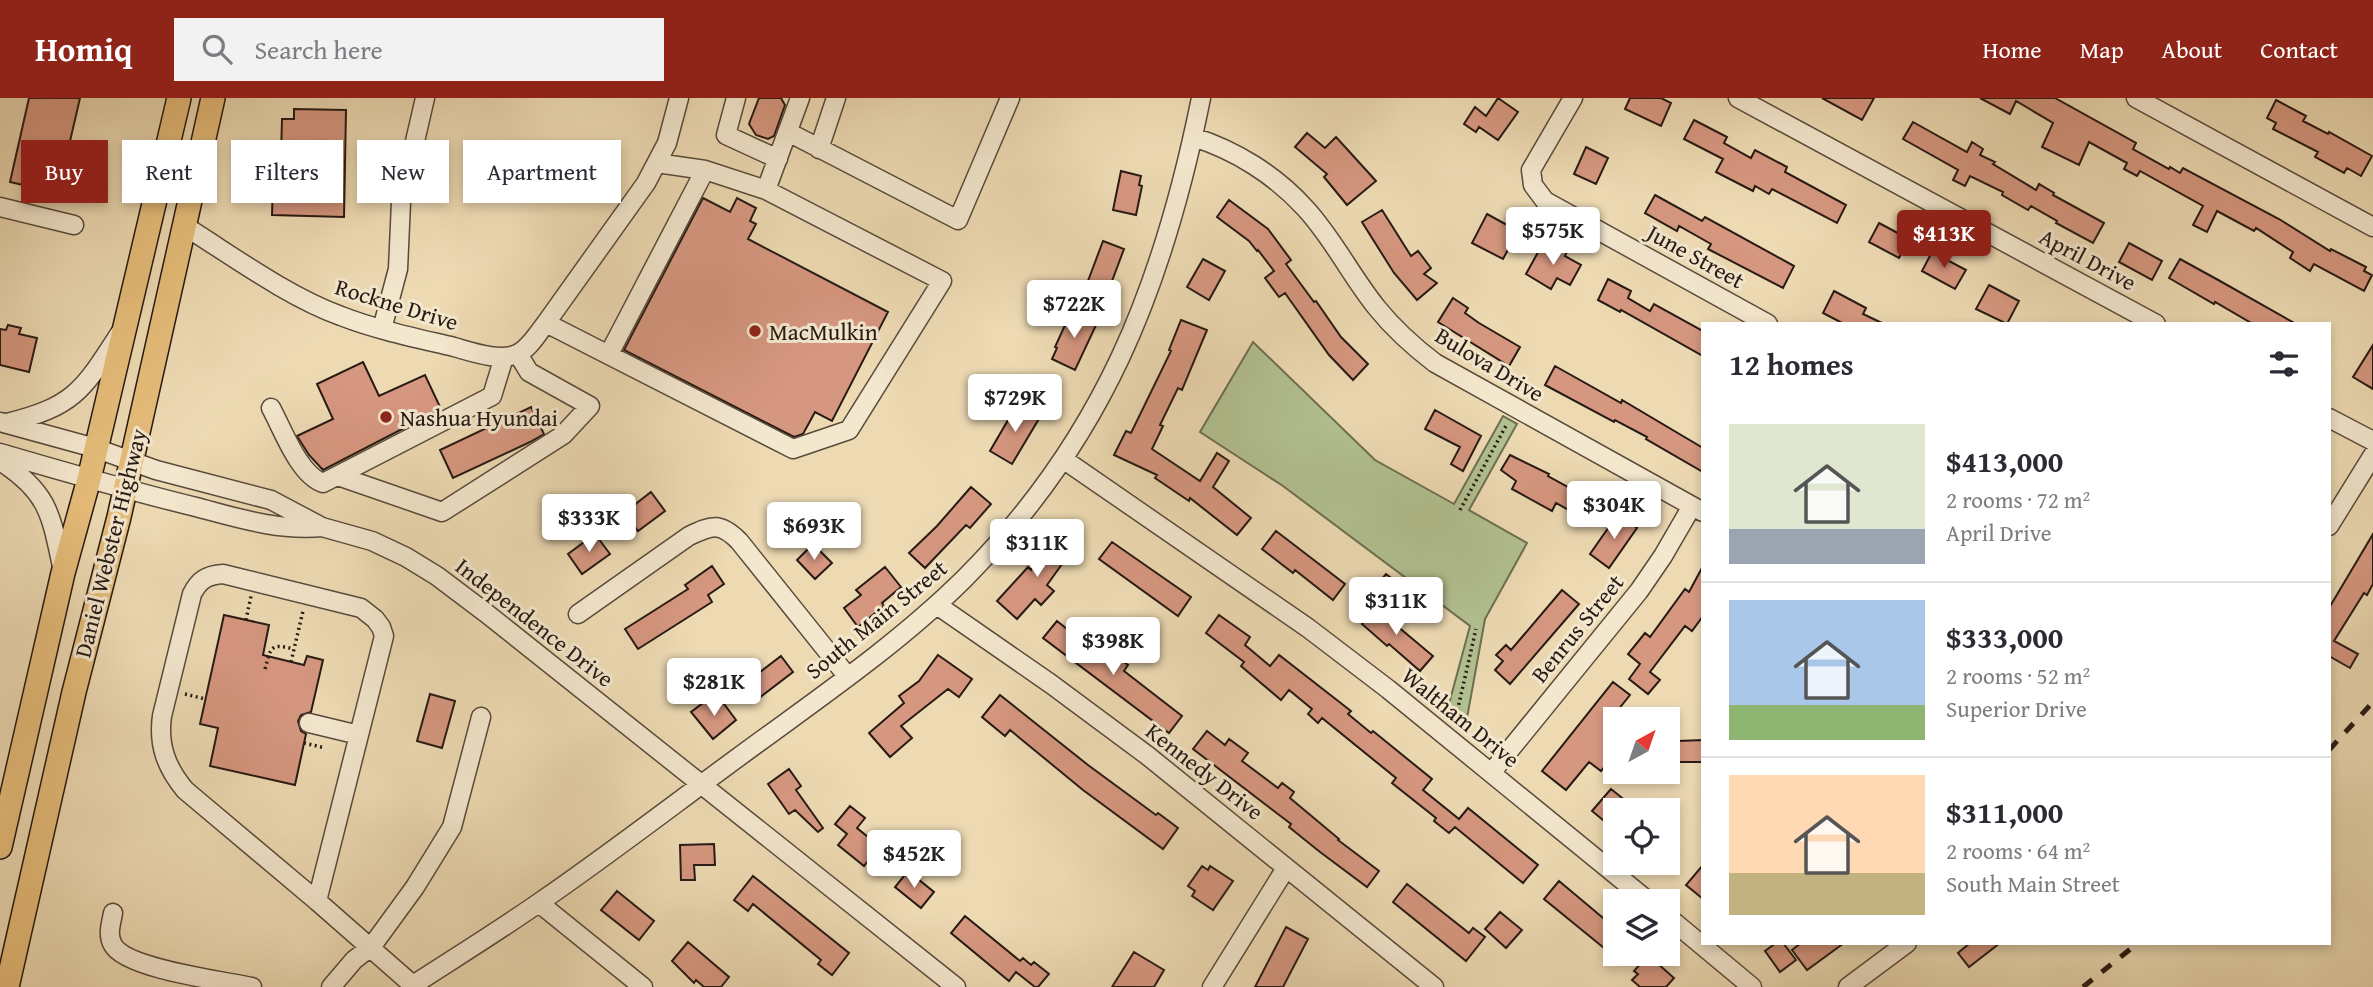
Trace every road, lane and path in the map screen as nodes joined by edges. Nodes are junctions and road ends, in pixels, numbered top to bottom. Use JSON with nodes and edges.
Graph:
{"nodes":[{"id":1,"x":179,"y":98,"type":"edge"},
{"id":2,"x":213,"y":98,"type":"edge"},
{"id":3,"x":425,"y":98,"type":"edge"},
{"id":4,"x":679,"y":98,"type":"edge"},
{"id":5,"x":736,"y":98,"type":"edge"},
{"id":6,"x":800,"y":98,"type":"edge"},
{"id":7,"x":836,"y":98,"type":"edge"},
{"id":8,"x":1010,"y":98,"type":"edge"},
{"id":9,"x":1201,"y":98,"type":"edge"},
{"id":10,"x":1573,"y":98,"type":"edge"},
{"id":11,"x":1738,"y":98,"type":"edge"},
{"id":12,"x":2136,"y":98,"type":"edge"},
{"id":13,"x":788,"y":132,"type":"junction"},
{"id":14,"x":1194,"y":137,"type":"junction"},
{"id":15,"x":819,"y":149,"type":"junction"},
{"id":16,"x":778,"y":159,"type":"junction"},
{"id":17,"x":657,"y":163,"type":"junction"},
{"id":18,"x":705,"y":170,"type":"junction"},
{"id":19,"x":766,"y":190,"type":"junction"},
{"id":20,"x":0,"y":207,"type":"edge"},
{"id":21,"x":74,"y":225,"type":"dead end"},
{"id":22,"x":183,"y":225,"type":"junction"},
{"id":23,"x":2373,"y":226,"type":"edge"},
{"id":24,"x":1764,"y":322,"type":"edge"},
{"id":25,"x":2151,"y":322,"type":"edge"},
{"id":26,"x":546,"y":323,"type":"junction"},
{"id":27,"x":126,"y":325,"type":"junction"},
{"id":28,"x":382,"y":329,"type":"junction"},
{"id":29,"x":517,"y":351,"type":"junction"},
{"id":30,"x":609,"y":354,"type":"junction"},
{"id":31,"x":271,"y":408,"type":"dead end"},
{"id":32,"x":2331,"y":419,"type":"edge"},
{"id":33,"x":2,"y":423,"type":"edge"},
{"id":34,"x":1507,"y":424,"type":"dead end"},
{"id":35,"x":2373,"y":441,"type":"edge"},
{"id":36,"x":95,"y":449,"type":"junction"},
{"id":37,"x":0,"y":453,"type":"edge"},
{"id":38,"x":2373,"y":455,"type":"edge"},
{"id":39,"x":1063,"y":459,"type":"junction"},
{"id":40,"x":0,"y":461,"type":"edge"},
{"id":41,"x":131,"y":461,"type":"junction"},
{"id":42,"x":338,"y":476,"type":"junction"},
{"id":43,"x":89,"y":479,"type":"junction"},
{"id":44,"x":124,"y":490,"type":"junction"},
{"id":45,"x":1697,"y":509,"type":"edge"},
{"id":46,"x":1460,"y":510,"type":"dead end"},
{"id":47,"x":2331,"y":523,"type":"edge"},
{"id":48,"x":322,"y":527,"type":"junction"},
{"id":49,"x":63,"y":573,"type":"junction"},
{"id":50,"x":251,"y":594,"type":"dead end"},
{"id":51,"x":937,"y":605,"type":"junction"},
{"id":52,"x":304,"y":606,"type":"dead end"},
{"id":53,"x":578,"y":614,"type":"dead end"},
{"id":54,"x":246,"y":620,"type":"dead end"},
{"id":55,"x":1476,"y":629,"type":"dead end"},
{"id":56,"x":293,"y":649,"type":"junction"},
{"id":57,"x":290,"y":662,"type":"dead end"},
{"id":58,"x":265,"y":669,"type":"dead end"},
{"id":59,"x":848,"y":677,"type":"junction"},
{"id":60,"x":180,"y":692,"type":"dead end"},
{"id":61,"x":205,"y":699,"type":"dead end"},
{"id":62,"x":481,"y":717,"type":"dead end"},
{"id":63,"x":1455,"y":722,"type":"dead end"},
{"id":64,"x":309,"y":723,"type":"dead end"},
{"id":65,"x":359,"y":734,"type":"junction"},
{"id":66,"x":304,"y":743,"type":"dead end"},
{"id":67,"x":324,"y":748,"type":"dead end"},
{"id":68,"x":1491,"y":773,"type":"junction"},
{"id":69,"x":701,"y":785,"type":"junction"},
{"id":70,"x":0,"y":847,"type":"edge"},
{"id":71,"x":1286,"y":868,"type":"junction"},
{"id":72,"x":1633,"y":889,"type":"edge"},
{"id":73,"x":317,"y":901,"type":"junction"},
{"id":74,"x":539,"y":903,"type":"junction"},
{"id":75,"x":113,"y":913,"type":"dead end"},
{"id":76,"x":1680,"y":927,"type":"edge"},
{"id":77,"x":1701,"y":944,"type":"edge"},
{"id":78,"x":1702,"y":945,"type":"edge"},
{"id":79,"x":1904,"y":945,"type":"edge"},
{"id":80,"x":372,"y":946,"type":"junction"},
{"id":81,"x":413,"y":986,"type":"edge"},
{"id":82,"x":6,"y":987,"type":"edge"},
{"id":83,"x":252,"y":987,"type":"edge"},
{"id":84,"x":331,"y":987,"type":"edge"},
{"id":85,"x":643,"y":987,"type":"edge"},
{"id":86,"x":956,"y":987,"type":"edge"},
{"id":87,"x":1212,"y":987,"type":"edge"},
{"id":88,"x":1434,"y":987,"type":"edge"},
{"id":89,"x":1752,"y":987,"type":"edge"},
{"id":90,"x":1848,"y":987,"type":"edge"}],
"edges":[{"from":1,"to":27,"type":"main road","name":"Daniel Webster Highway"},
{"from":2,"to":22,"type":"main road","name":"Daniel Webster Highway"},
{"from":3,"to":28,"type":"street"},
{"from":4,"to":17,"type":"street"},
{"from":5,"to":16,"type":"street"},
{"from":6,"to":13,"type":"street"},
{"from":7,"to":15,"type":"street"},
{"from":8,"to":15,"type":"street"},
{"from":9,"to":14,"type":"street","name":"South Main Street"},
{"from":10,"to":24,"type":"street","name":"June Street"},
{"from":11,"to":25,"type":"street","name":"April Drive"},
{"from":12,"to":23,"type":"street"},
{"from":13,"to":15,"type":"street"},
{"from":13,"to":16,"type":"street"},
{"from":14,"to":39,"type":"street","name":"South Main Street"},
{"from":14,"to":45,"type":"street","name":"Bulova Drive"},
{"from":16,"to":19,"type":"street"},
{"from":17,"to":18,"type":"street"},
{"from":17,"to":26,"type":"street"},
{"from":18,"to":19,"type":"street"},
{"from":18,"to":30,"type":"street"},
{"from":19,"to":30,"type":"street"},
{"from":20,"to":21,"type":"street"},
{"from":22,"to":28,"type":"street","name":"Rockne Drive"},
{"from":22,"to":41,"type":"main road","name":"Daniel Webster Highway"},
{"from":26,"to":29,"type":"street"},
{"from":26,"to":30,"type":"street"},
{"from":27,"to":33,"type":"street"},
{"from":27,"to":36,"type":"main road","name":"Daniel Webster Highway"},
{"from":28,"to":29,"type":"street","name":"Rockne Drive"},
{"from":29,"to":42,"type":"street"},
{"from":29,"to":42,"type":"street"},
{"from":31,"to":42,"type":"street"},
{"from":32,"to":35,"type":"street"},
{"from":33,"to":36,"type":"street","name":"Independence Drive"},
{"from":34,"to":46,"type":"path"},
{"from":36,"to":41,"type":"street","name":"Independence Drive"},
{"from":36,"to":43,"type":"main road","name":"Daniel Webster Highway"},
{"from":37,"to":43,"type":"street","name":"Independence Drive"},
{"from":38,"to":47,"type":"street"},
{"from":39,"to":51,"type":"street","name":"South Main Street"},
{"from":39,"to":68,"type":"street","name":"Waltham Drive"},
{"from":40,"to":49,"type":"street"},
{"from":41,"to":44,"type":"main road","name":"Daniel Webster Highway"},
{"from":41,"to":48,"type":"street","name":"Independence Drive"},
{"from":43,"to":44,"type":"street","name":"Independence Drive"},
{"from":43,"to":49,"type":"main road","name":"Daniel Webster Highway"},
{"from":44,"to":48,"type":"street","name":"Independence Drive"},
{"from":44,"to":82,"type":"main road","name":"Daniel Webster Highway"},
{"from":45,"to":68,"type":"street","name":"Benrus Street"},
{"from":48,"to":69,"type":"street","name":"Independence Drive"},
{"from":49,"to":70,"type":"main road","name":"Daniel Webster Highway"},
{"from":50,"to":54,"type":"path"},
{"from":51,"to":59,"type":"street","name":"South Main Street"},
{"from":51,"to":71,"type":"street","name":"Kennedy Drive"},
{"from":52,"to":56,"type":"path"},
{"from":53,"to":59,"type":"street"},
{"from":55,"to":63,"type":"path"},
{"from":56,"to":57,"type":"path"},
{"from":56,"to":58,"type":"path"},
{"from":59,"to":69,"type":"street","name":"South Main Street"},
{"from":60,"to":61,"type":"path"},
{"from":62,"to":80,"type":"street"},
{"from":64,"to":65,"type":"street"},
{"from":65,"to":73,"type":"street"},
{"from":65,"to":73,"type":"street"},
{"from":66,"to":67,"type":"path"},
{"from":68,"to":72,"type":"street","name":"Waltham Drive"},
{"from":69,"to":74,"type":"street","name":"South Main Street"},
{"from":69,"to":86,"type":"street","name":"Independence Drive"},
{"from":71,"to":87,"type":"street"},
{"from":71,"to":88,"type":"street","name":"Kennedy Drive"},
{"from":73,"to":80,"type":"street"},
{"from":74,"to":81,"type":"street","name":"South Main Street"},
{"from":74,"to":85,"type":"street"},
{"from":75,"to":83,"type":"street"},
{"from":76,"to":77,"type":"street"},
{"from":78,"to":89,"type":"street"},
{"from":79,"to":90,"type":"street"},
{"from":80,"to":81,"type":"street"},
{"from":80,"to":84,"type":"street"}]}
